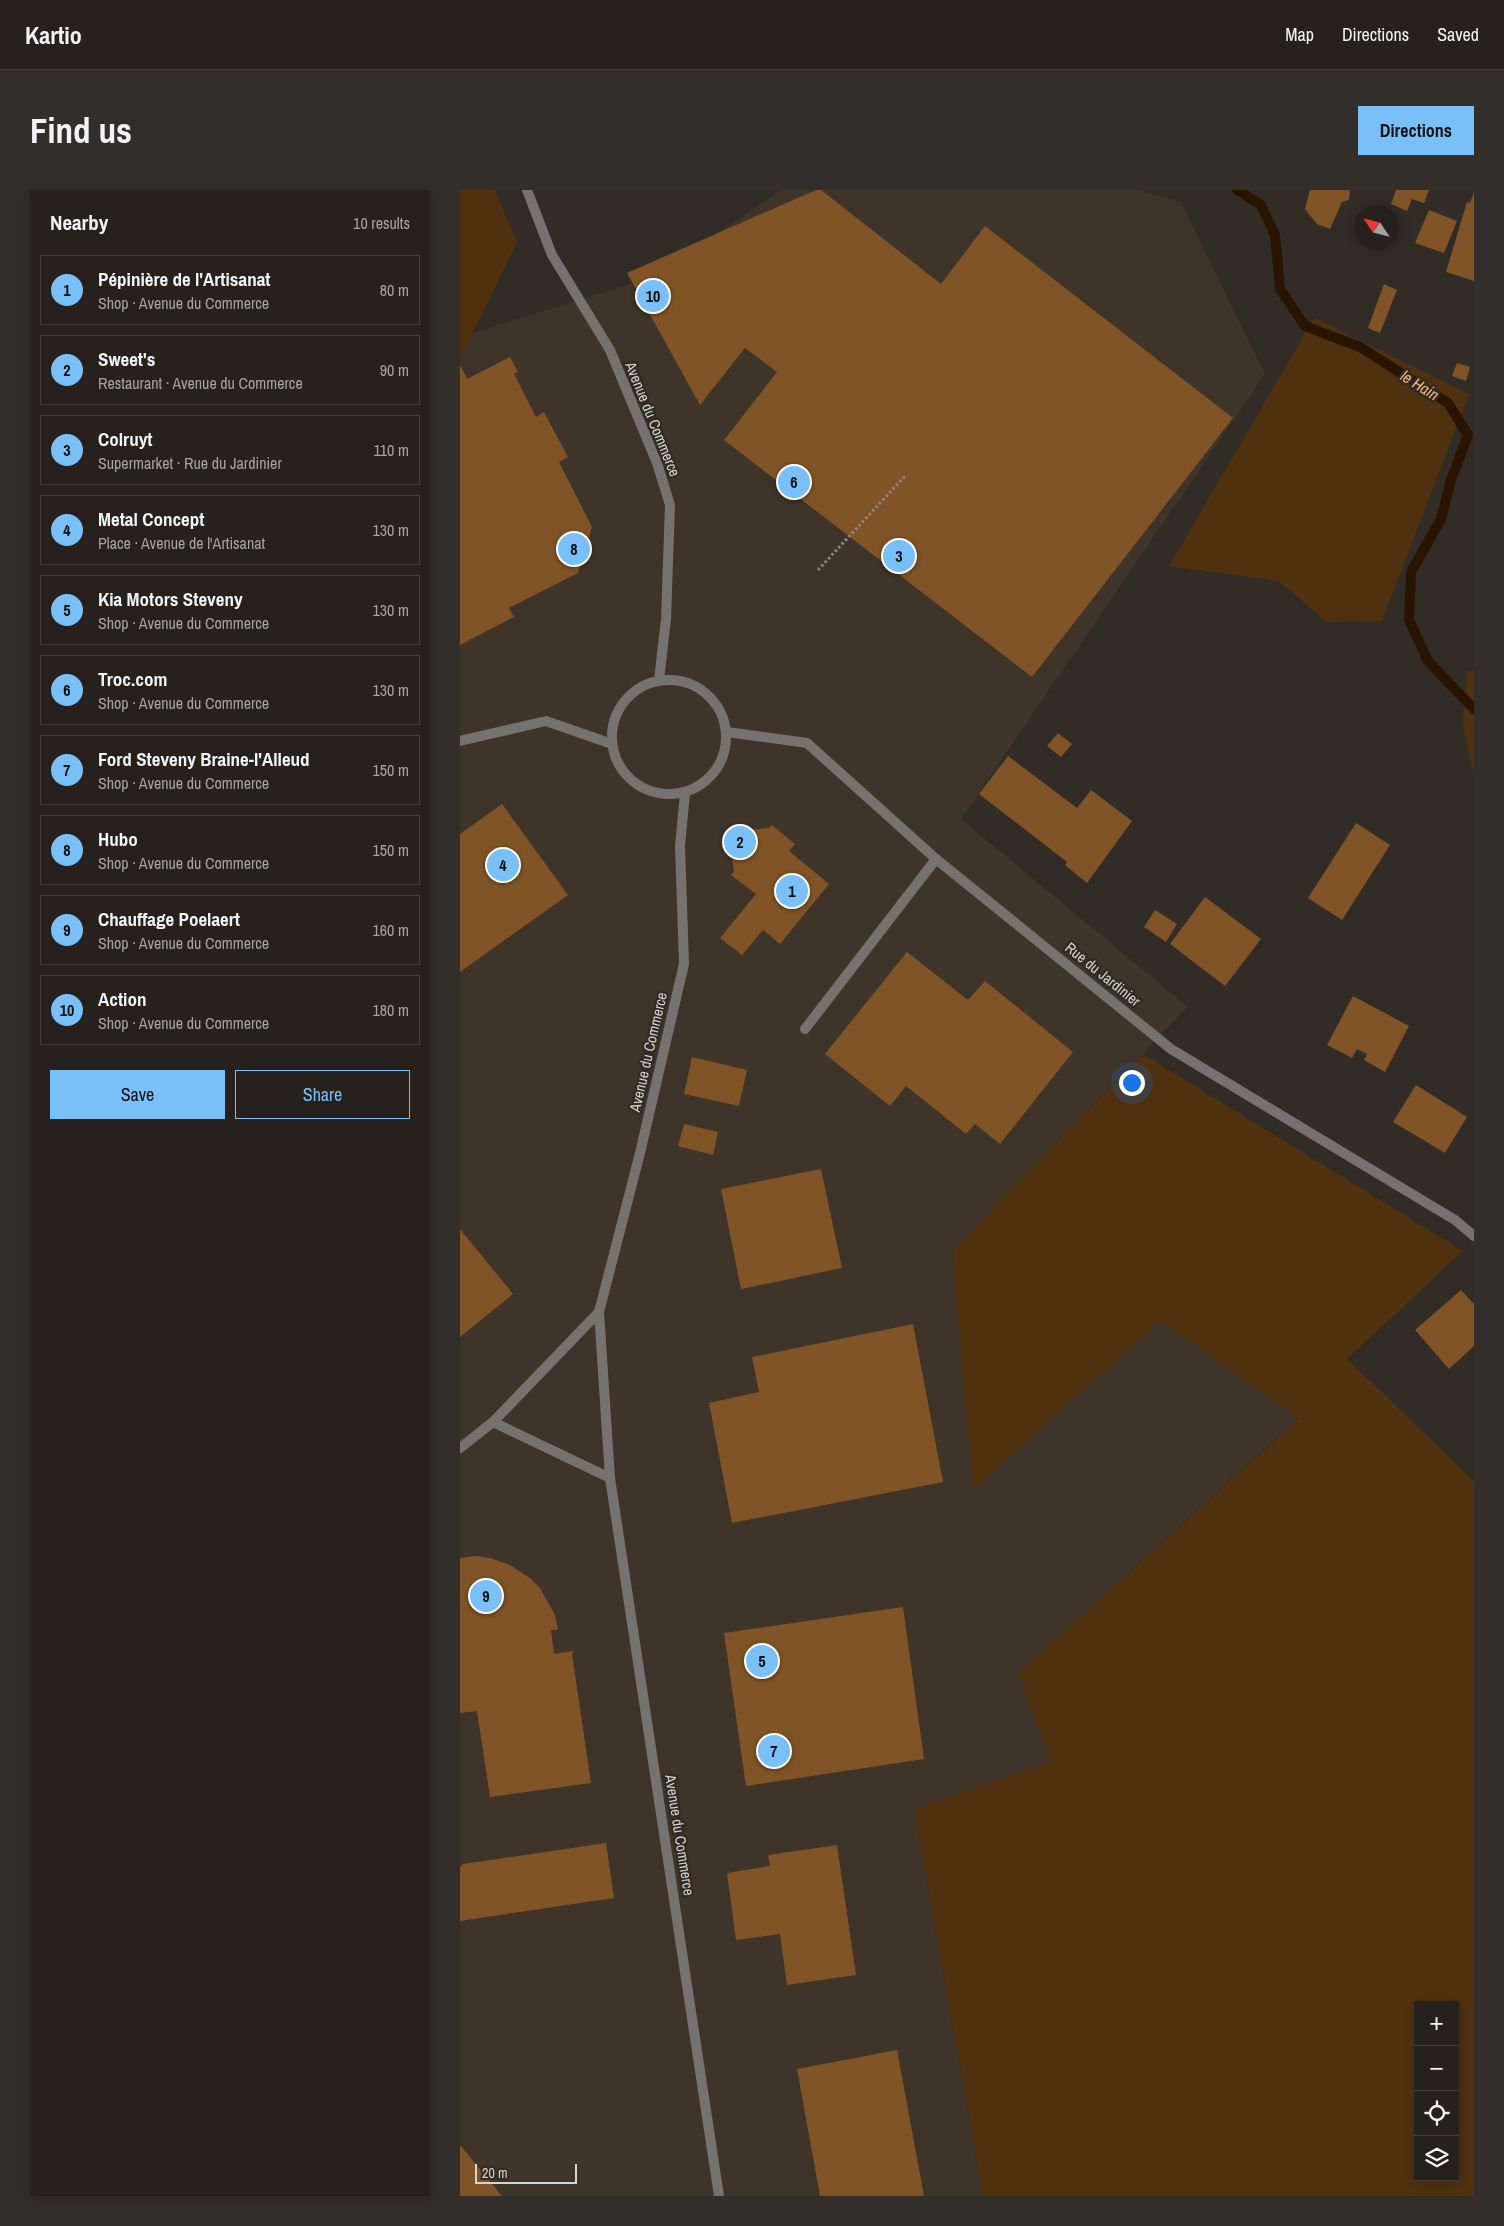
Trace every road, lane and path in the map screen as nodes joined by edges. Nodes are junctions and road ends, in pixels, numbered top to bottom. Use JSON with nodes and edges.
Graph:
{"nodes":[{"id":1,"x":526,"y":190,"type":"edge"},
{"id":2,"x":906,"y":475,"type":"dead end"},
{"id":3,"x":818,"y":570,"type":"dead end"},
{"id":4,"x":659,"y":680,"type":"junction"},
{"id":5,"x":727,"y":732,"type":"junction"},
{"id":6,"x":460,"y":741,"type":"edge"},
{"id":7,"x":612,"y":744,"type":"junction"},
{"id":8,"x":685,"y":793,"type":"junction"},
{"id":9,"x":936,"y":859,"type":"junction"},
{"id":10,"x":805,"y":1029,"type":"dead end"},
{"id":11,"x":1474,"y":1236,"type":"edge"},
{"id":12,"x":599,"y":1312,"type":"junction"},
{"id":13,"x":493,"y":1422,"type":"junction"},
{"id":14,"x":460,"y":1448,"type":"edge"},
{"id":15,"x":610,"y":1478,"type":"junction"},
{"id":16,"x":720,"y":2196,"type":"edge"}],
"edges":[{"from":1,"to":4,"type":"street","name":"Avenue du Commerce"},
{"from":2,"to":3,"type":"path"},
{"from":4,"to":5,"type":"street"},
{"from":4,"to":7,"type":"street"},
{"from":5,"to":8,"type":"street"},
{"from":5,"to":9,"type":"street","name":"Rue du Jardinier"},
{"from":6,"to":7,"type":"street"},
{"from":7,"to":8,"type":"street"},
{"from":8,"to":12,"type":"street","name":"Avenue du Commerce"},
{"from":9,"to":10,"type":"street"},
{"from":9,"to":11,"type":"street","name":"Rue du Jardinier"},
{"from":12,"to":13,"type":"street","name":"Avenue du Commerce"},
{"from":12,"to":15,"type":"street","name":"Avenue du Commerce"},
{"from":13,"to":14,"type":"street","name":"Avenue du Commerce"},
{"from":13,"to":15,"type":"street"},
{"from":15,"to":16,"type":"street","name":"Avenue du Commerce"}]}
